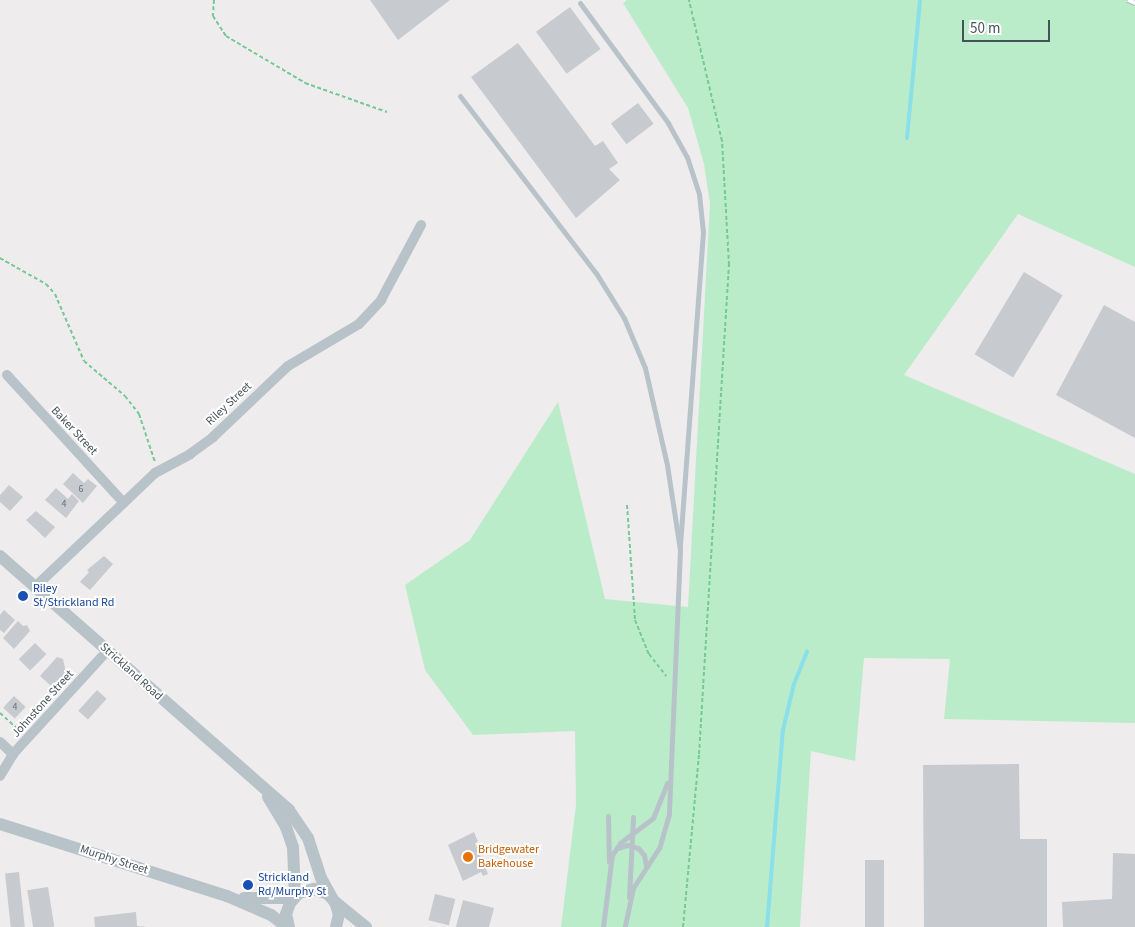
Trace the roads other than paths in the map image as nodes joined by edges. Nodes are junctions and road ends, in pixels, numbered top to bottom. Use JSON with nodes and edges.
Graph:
{"nodes":[{"id":1,"x":580,"y":2,"type":"dead end"},
{"id":2,"x":460,"y":96,"type":"dead end"},
{"id":3,"x":421,"y":225,"type":"dead end"},
{"id":4,"x":7,"y":375,"type":"dead end"},
{"id":5,"x":124,"y":503,"type":"junction"},
{"id":6,"x":680,"y":550,"type":"junction"},
{"id":7,"x":0,"y":556,"type":"edge"},
{"id":8,"x":35,"y":587,"type":"junction"},
{"id":9,"x":107,"y":651,"type":"junction"},
{"id":10,"x":0,"y":742,"type":"edge"},
{"id":11,"x":13,"y":754,"type":"junction"},
{"id":12,"x":0,"y":776,"type":"edge"},
{"id":13,"x":669,"y":778,"type":"junction"},
{"id":14,"x":262,"y":789,"type":"junction"},
{"id":15,"x":608,"y":816,"type":"dead end"},
{"id":16,"x":633,"y":817,"type":"dead end"},
{"id":17,"x":0,"y":824,"type":"edge"},
{"id":18,"x":631,"y":836,"type":"junction"},
{"id":19,"x":630,"y":845,"type":"junction"},
{"id":20,"x":614,"y":852,"type":"junction"},
{"id":21,"x":609,"y":862,"type":"junction"},
{"id":22,"x":646,"y":866,"type":"junction"},
{"id":23,"x":227,"y":896,"type":"junction"},
{"id":24,"x":294,"y":897,"type":"junction"},
{"id":25,"x":630,"y":897,"type":"junction"},
{"id":26,"x":334,"y":900,"type":"junction"},
{"id":27,"x":288,"y":927,"type":"edge"},
{"id":28,"x":336,"y":927,"type":"edge"},
{"id":29,"x":366,"y":927,"type":"edge"},
{"id":30,"x":603,"y":927,"type":"edge"},
{"id":31,"x":625,"y":927,"type":"edge"}],
"edges":[{"from":1,"to":6,"type":"lane"},
{"from":2,"to":6,"type":"lane"},
{"from":3,"to":5,"type":"street","name":"Riley Street"},
{"from":4,"to":5,"type":"street","name":"Baker Street"},
{"from":5,"to":8,"type":"street","name":"Riley Street"},
{"from":6,"to":13,"type":"lane"},
{"from":7,"to":8,"type":"street","name":"Strickland Road"},
{"from":8,"to":9,"type":"street","name":"Strickland Road"},
{"from":9,"to":11,"type":"street","name":"Johnstone Street"},
{"from":9,"to":14,"type":"street","name":"Strickland Road"},
{"from":10,"to":11,"type":"street"},
{"from":11,"to":12,"type":"street","name":"Johnstone Street"},
{"from":13,"to":18,"type":"lane"},
{"from":13,"to":22,"type":"lane"},
{"from":14,"to":24,"type":"street","name":"Strickland Road"},
{"from":14,"to":26,"type":"street","name":"Strickland Road"},
{"from":15,"to":21,"type":"lane"},
{"from":16,"to":18,"type":"lane"},
{"from":17,"to":23,"type":"street","name":"Murphy Street"},
{"from":18,"to":19,"type":"lane"},
{"from":18,"to":20,"type":"lane"},
{"from":19,"to":20,"type":"lane"},
{"from":19,"to":22,"type":"lane"},
{"from":19,"to":25,"type":"lane"},
{"from":20,"to":21,"type":"lane"},
{"from":21,"to":30,"type":"lane"},
{"from":22,"to":25,"type":"lane"},
{"from":23,"to":24,"type":"street","name":"Murphy Street"},
{"from":23,"to":27,"type":"street","name":"Murphy Street"},
{"from":24,"to":26,"type":"street","name":"Murphy Street"},
{"from":24,"to":27,"type":"street","name":"Strickland Road"},
{"from":25,"to":31,"type":"lane"},
{"from":26,"to":28,"type":"street"},
{"from":26,"to":29,"type":"street"}]}
